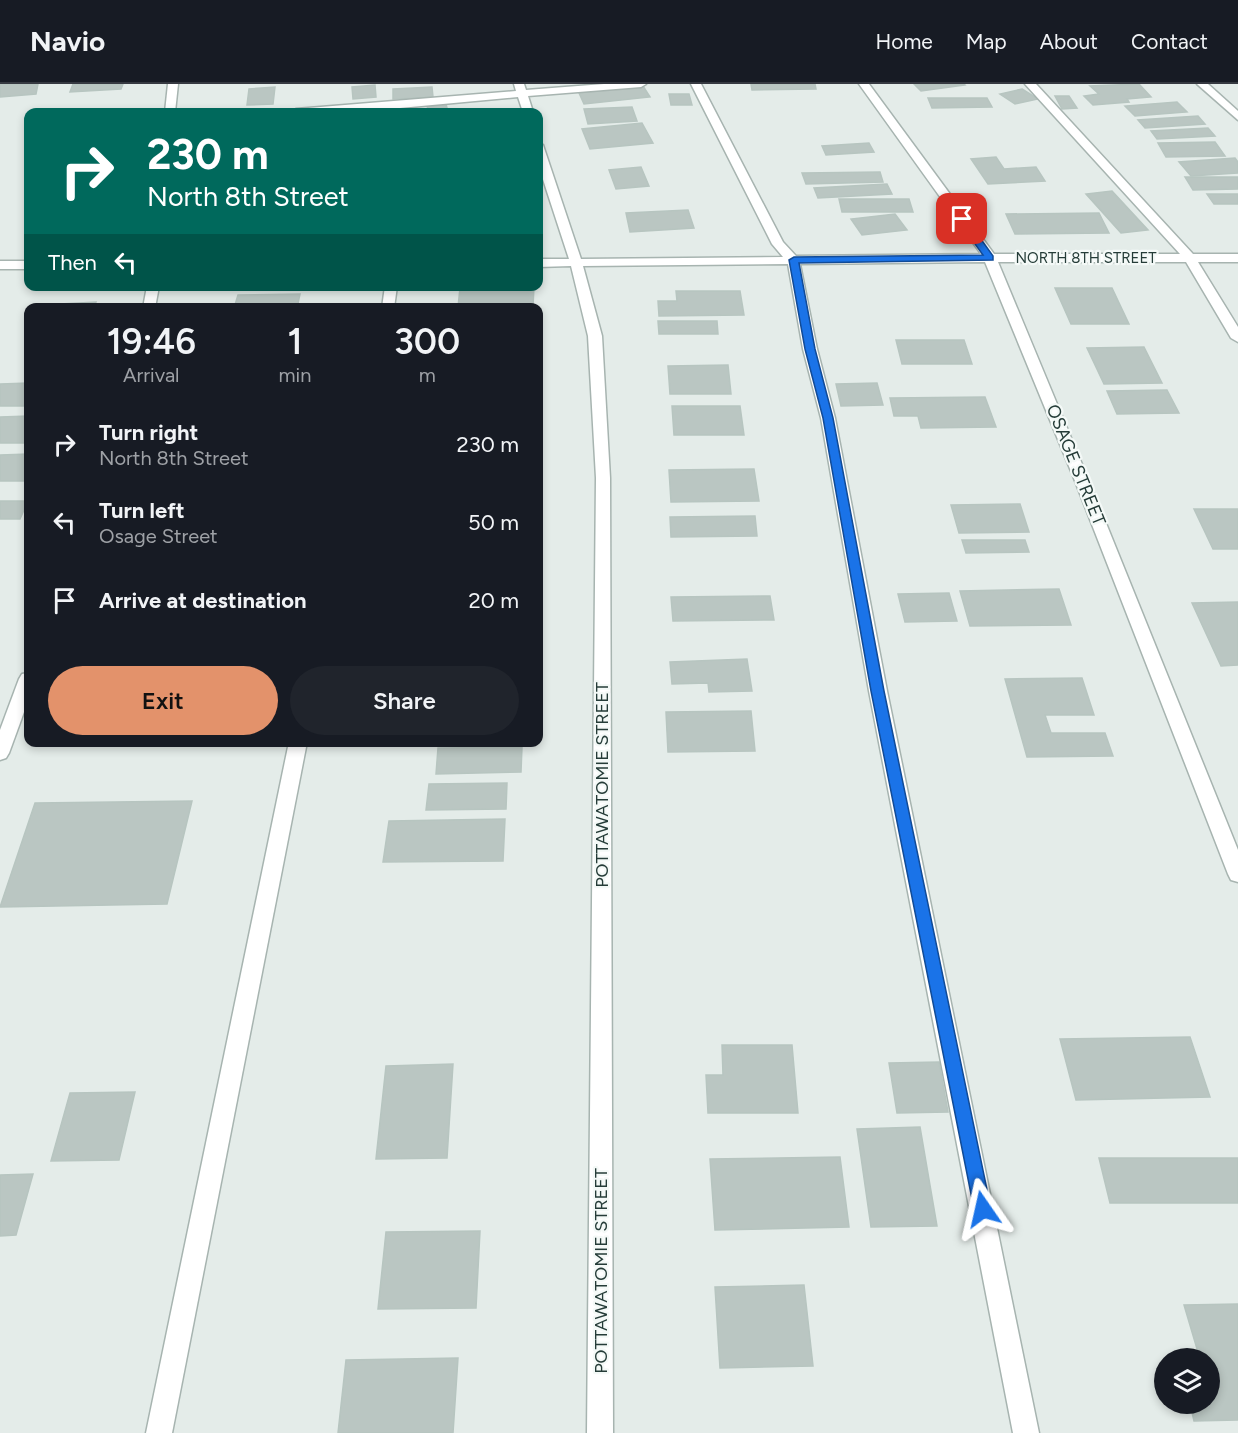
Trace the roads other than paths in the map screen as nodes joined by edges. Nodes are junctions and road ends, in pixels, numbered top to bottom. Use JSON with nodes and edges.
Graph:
{"nodes":[{"id":1,"x":173,"y":84,"type":"edge"},
{"id":2,"x":641,"y":84,"type":"edge"},
{"id":3,"x":696,"y":84,"type":"edge"},
{"id":4,"x":864,"y":84,"type":"edge"},
{"id":5,"x":1030,"y":84,"type":"edge"},
{"id":6,"x":1202,"y":84,"type":"edge"},
{"id":7,"x":521,"y":88,"type":"edge"},
{"id":8,"x":170,"y":108,"type":"edge"},
{"id":9,"x":367,"y":108,"type":"edge"},
{"id":10,"x":527,"y":108,"type":"edge"},
{"id":11,"x":1238,"y":117,"type":"edge"},
{"id":12,"x":543,"y":160,"type":"edge"},
{"id":13,"x":990,"y":258,"type":"junction"},
{"id":14,"x":1190,"y":258,"type":"junction"},
{"id":15,"x":1238,"y":258,"type":"edge"},
{"id":16,"x":794,"y":260,"type":"junction"},
{"id":17,"x":543,"y":263,"type":"edge"},
{"id":18,"x":576,"y":263,"type":"junction"},
{"id":19,"x":0,"y":265,"type":"edge"},
{"id":20,"x":24,"y":265,"type":"edge"},
{"id":21,"x":1238,"y":338,"type":"edge"},
{"id":22,"x":24,"y":690,"type":"edge"},
{"id":23,"x":297,"y":747,"type":"edge"},
{"id":24,"x":0,"y":753,"type":"edge"},
{"id":25,"x":1238,"y":874,"type":"edge"},
{"id":26,"x":159,"y":1433,"type":"edge"},
{"id":27,"x":600,"y":1433,"type":"edge"},
{"id":28,"x":1026,"y":1433,"type":"edge"}],
"edges":[{"from":1,"to":8,"type":"street"},
{"from":2,"to":7,"type":"street"},
{"from":3,"to":16,"type":"street"},
{"from":4,"to":13,"type":"street","name":"OSAGE STREET"},
{"from":5,"to":14,"type":"street"},
{"from":6,"to":11,"type":"street"},
{"from":7,"to":9,"type":"street"},
{"from":7,"to":10,"type":"street"},
{"from":12,"to":18,"type":"street","name":"POTTAWATOMIE STREET"},
{"from":13,"to":14,"type":"street","name":"NORTH 8TH STREET"},
{"from":13,"to":16,"type":"street","name":"NORTH 8TH STREET"},
{"from":13,"to":25,"type":"street","name":"OSAGE STREET"},
{"from":14,"to":15,"type":"street","name":"NORTH 8TH STREET"},
{"from":14,"to":21,"type":"street"},
{"from":16,"to":18,"type":"street","name":"NORTH 8TH STREET"},
{"from":16,"to":28,"type":"street"},
{"from":17,"to":18,"type":"street","name":"NORTH 8TH STREET"},
{"from":18,"to":27,"type":"street","name":"POTTAWATOMIE STREET"},
{"from":19,"to":20,"type":"street"},
{"from":22,"to":24,"type":"street"},
{"from":23,"to":26,"type":"street"}]}
